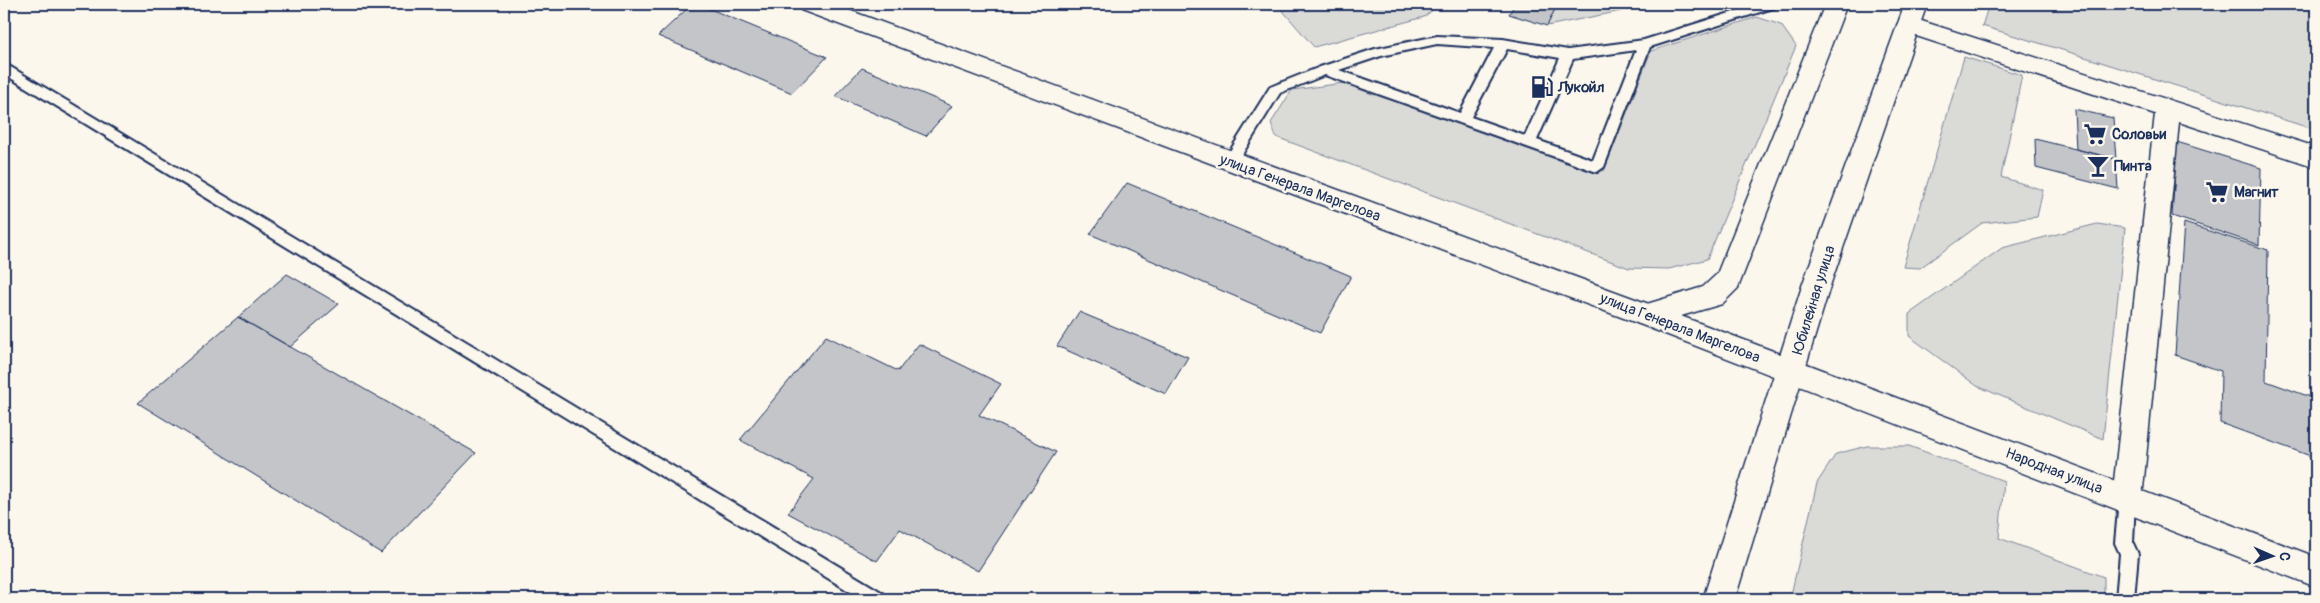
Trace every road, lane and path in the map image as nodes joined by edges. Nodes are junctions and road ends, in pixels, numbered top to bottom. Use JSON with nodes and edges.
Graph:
{"nodes":[{"id":1,"x":809,"y":4,"type":"edge"},
{"id":2,"x":1772,"y":4,"type":"edge"},
{"id":3,"x":1836,"y":4,"type":"edge"},
{"id":4,"x":1912,"y":14,"type":"edge"},
{"id":5,"x":1503,"y":44,"type":"junction"},
{"id":6,"x":1645,"y":44,"type":"junction"},
{"id":7,"x":1568,"y":56,"type":"junction"},
{"id":8,"x":4,"y":68,"type":"edge"},
{"id":9,"x":1325,"y":70,"type":"junction"},
{"id":10,"x":2168,"y":110,"type":"junction"},
{"id":11,"x":1463,"y":119,"type":"junction"},
{"id":12,"x":1529,"y":143,"type":"junction"},
{"id":13,"x":2316,"y":158,"type":"edge"},
{"id":14,"x":1230,"y":162,"type":"junction"},
{"id":15,"x":1647,"y":315,"type":"junction"},
{"id":16,"x":1792,"y":370,"type":"junction"},
{"id":17,"x":2127,"y":499,"type":"junction"},
{"id":18,"x":2316,"y":572,"type":"edge"},
{"id":19,"x":877,"y":599,"type":"edge"},
{"id":20,"x":1719,"y":599,"type":"edge"},
{"id":21,"x":2125,"y":599,"type":"edge"}],
"edges":[{"from":1,"to":14,"type":"main road","name":"улица Генерала Маргелова"},
{"from":2,"to":6,"type":"lane"},
{"from":3,"to":15,"type":"main road"},
{"from":4,"to":10,"type":"main road"},
{"from":4,"to":16,"type":"main road","name":"Юбилейная улица"},
{"from":5,"to":7,"type":"lane"},
{"from":5,"to":9,"type":"lane"},
{"from":5,"to":11,"type":"lane"},
{"from":6,"to":7,"type":"lane"},
{"from":6,"to":12,"type":"lane"},
{"from":7,"to":12,"type":"lane"},
{"from":8,"to":19,"type":"lane"},
{"from":9,"to":11,"type":"lane"},
{"from":9,"to":14,"type":"lane"},
{"from":10,"to":13,"type":"main road"},
{"from":10,"to":17,"type":"main road"},
{"from":11,"to":12,"type":"lane"},
{"from":14,"to":15,"type":"main road","name":"улица Генерала Маргелова"},
{"from":15,"to":16,"type":"main road","name":"улица Генерала Маргелова"},
{"from":16,"to":17,"type":"main road","name":"Народная улица"},
{"from":16,"to":20,"type":"main road","name":"Юбилейная улица"},
{"from":17,"to":18,"type":"main road","name":"Народная улица"},
{"from":17,"to":21,"type":"lane"}]}
